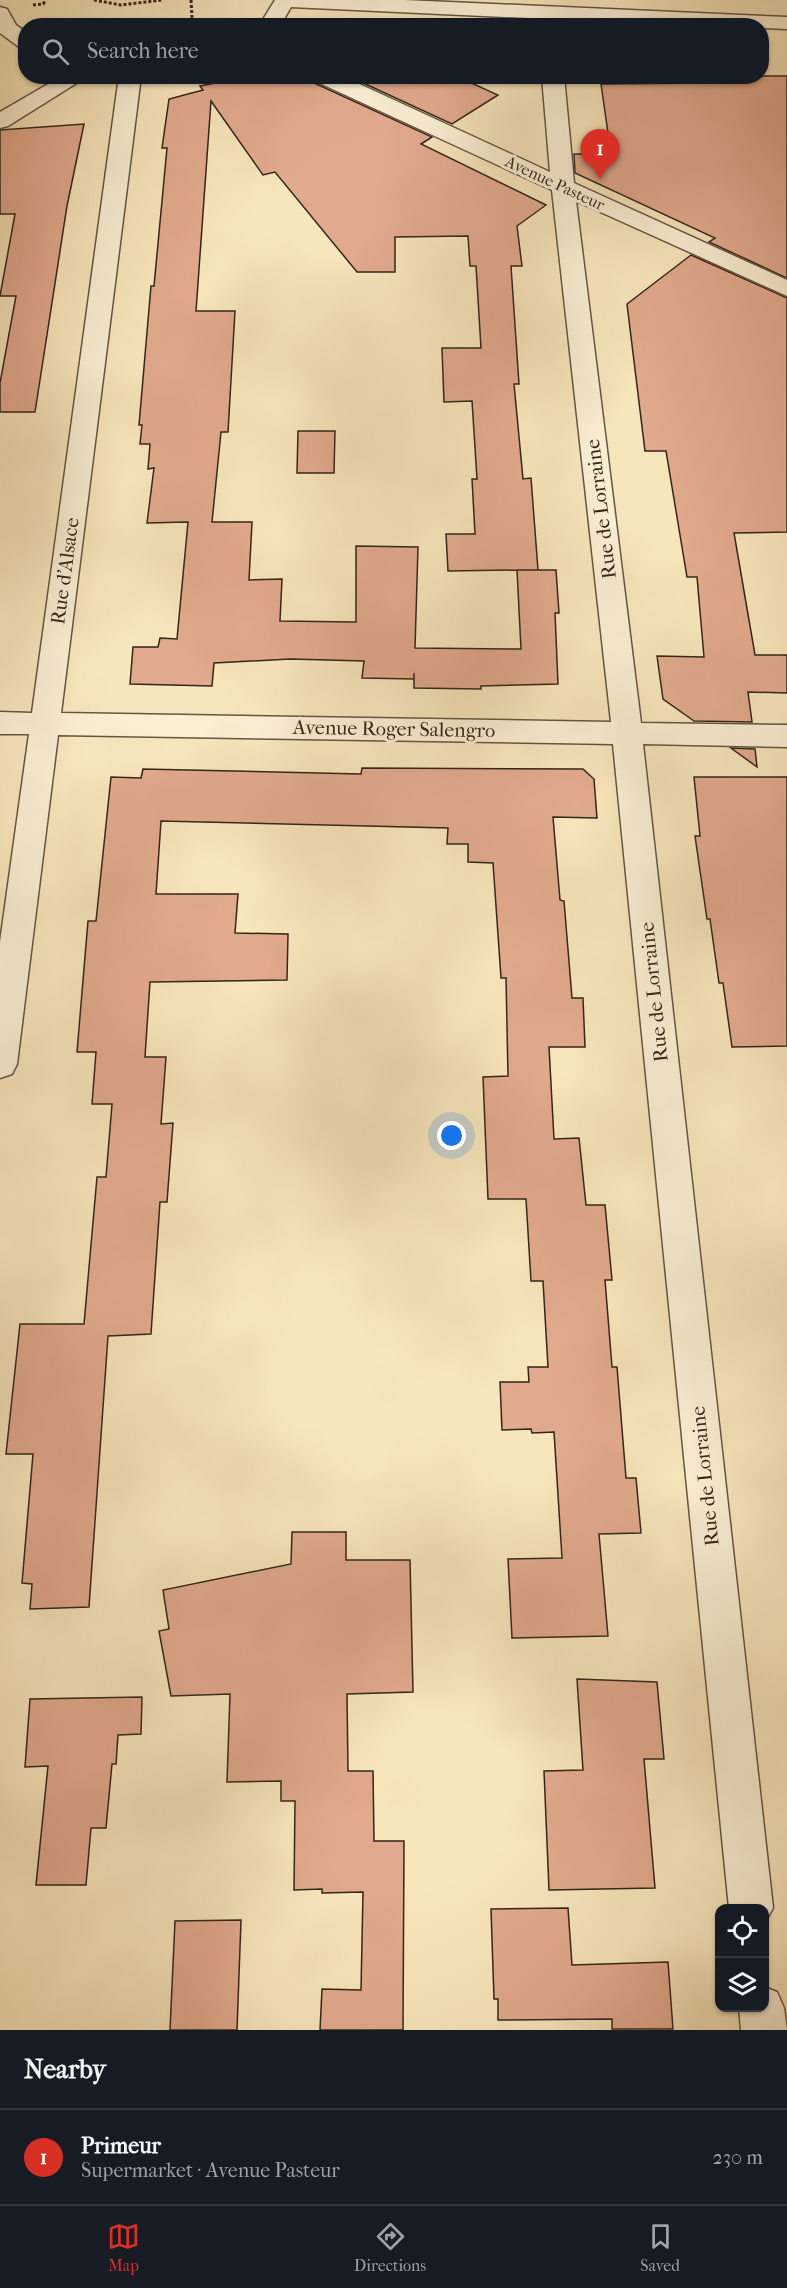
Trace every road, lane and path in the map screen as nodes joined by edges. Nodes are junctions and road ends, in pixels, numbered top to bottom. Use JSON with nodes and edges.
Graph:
{"nodes":[{"id":1,"x":94,"y":0,"type":"edge"},
{"id":2,"x":162,"y":0,"type":"edge"},
{"id":3,"x":191,"y":0,"type":"edge"},
{"id":4,"x":285,"y":1,"type":"edge"},
{"id":5,"x":548,"y":12,"type":"edge"},
{"id":6,"x":0,"y":13,"type":"edge"},
{"id":7,"x":193,"y":18,"type":"edge"},
{"id":8,"x":274,"y":18,"type":"edge"},
{"id":9,"x":678,"y":18,"type":"edge"},
{"id":10,"x":769,"y":22,"type":"edge"},
{"id":11,"x":787,"y":23,"type":"edge"},
{"id":12,"x":18,"y":37,"type":"edge"},
{"id":13,"x":64,"y":84,"type":"edge"},
{"id":14,"x":129,"y":84,"type":"edge"},
{"id":15,"x":340,"y":84,"type":"edge"},
{"id":16,"x":555,"y":84,"type":"edge"},
{"id":17,"x":0,"y":122,"type":"edge"},
{"id":18,"x":564,"y":188,"type":"junction"},
{"id":19,"x":787,"y":290,"type":"edge"},
{"id":20,"x":0,"y":723,"type":"edge"},
{"id":21,"x":45,"y":724,"type":"junction"},
{"id":22,"x":627,"y":733,"type":"junction"},
{"id":23,"x":787,"y":736,"type":"edge"},
{"id":24,"x":0,"y":1065,"type":"edge"},
{"id":25,"x":751,"y":1904,"type":"edge"},
{"id":26,"x":762,"y":2012,"type":"edge"},
{"id":27,"x":764,"y":2030,"type":"edge"}],
"edges":[{"from":1,"to":2,"type":"path"},
{"from":3,"to":7,"type":"path"},
{"from":4,"to":5,"type":"street"},
{"from":4,"to":8,"type":"street"},
{"from":5,"to":9,"type":"street"},
{"from":6,"to":12,"type":"street"},
{"from":10,"to":11,"type":"street"},
{"from":13,"to":17,"type":"street"},
{"from":14,"to":21,"type":"street","name":"Rue d'Alsace"},
{"from":15,"to":18,"type":"street","name":"Avenue Pasteur"},
{"from":16,"to":18,"type":"street","name":"Rue de Lorraine"},
{"from":18,"to":19,"type":"street","name":"Avenue Pasteur"},
{"from":18,"to":22,"type":"street","name":"Rue de Lorraine"},
{"from":20,"to":21,"type":"street","name":"Avenue Roger Salengro"},
{"from":21,"to":22,"type":"street","name":"Avenue Roger Salengro"},
{"from":21,"to":24,"type":"street","name":"Rue d'Alsace"},
{"from":22,"to":23,"type":"street","name":"Avenue Roger Salengro"},
{"from":22,"to":25,"type":"street","name":"Rue de Lorraine"},
{"from":26,"to":27,"type":"street"}]}
